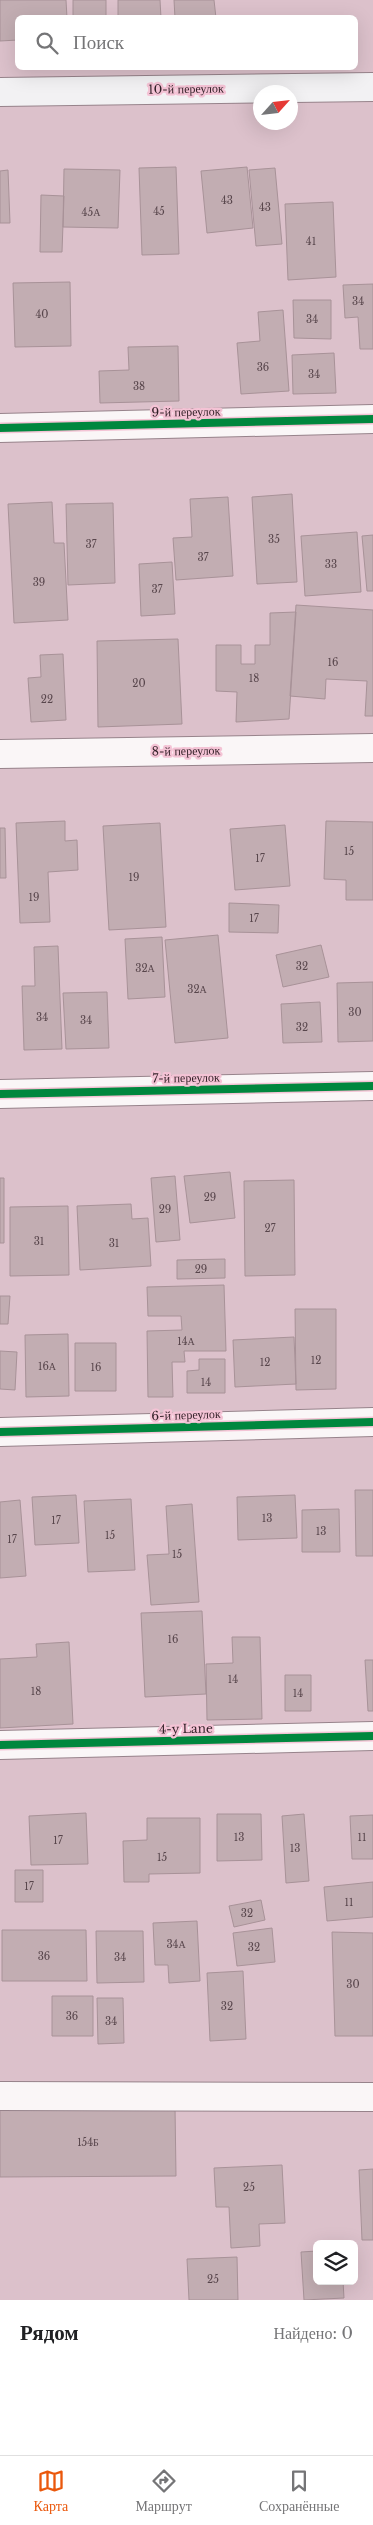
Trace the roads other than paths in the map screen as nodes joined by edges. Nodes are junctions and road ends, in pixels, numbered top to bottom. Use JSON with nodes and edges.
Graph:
{"nodes":[{"id":1,"x":373,"y":86,"type":"edge"},
{"id":2,"x":0,"y":92,"type":"edge"},
{"id":3,"x":373,"y":419,"type":"edge"},
{"id":4,"x":0,"y":428,"type":"edge"},
{"id":5,"x":373,"y":748,"type":"edge"},
{"id":6,"x":0,"y":754,"type":"edge"},
{"id":7,"x":373,"y":1086,"type":"edge"},
{"id":8,"x":0,"y":1094,"type":"edge"},
{"id":9,"x":373,"y":1422,"type":"edge"},
{"id":10,"x":0,"y":1432,"type":"edge"},
{"id":11,"x":373,"y":1736,"type":"edge"},
{"id":12,"x":0,"y":1745,"type":"edge"},
{"id":13,"x":0,"y":2096,"type":"edge"},
{"id":14,"x":373,"y":2097,"type":"edge"}],
"edges":[{"from":1,"to":2,"type":"street","name":"10-й переулок"},
{"from":3,"to":4,"type":"street","name":"9-й переулок"},
{"from":5,"to":6,"type":"street","name":"8-й переулок"},
{"from":7,"to":8,"type":"street","name":"7-й переулок"},
{"from":9,"to":10,"type":"street","name":"6-й переулок"},
{"from":11,"to":12,"type":"street","name":"4-y Lane"},
{"from":13,"to":14,"type":"street"}]}
